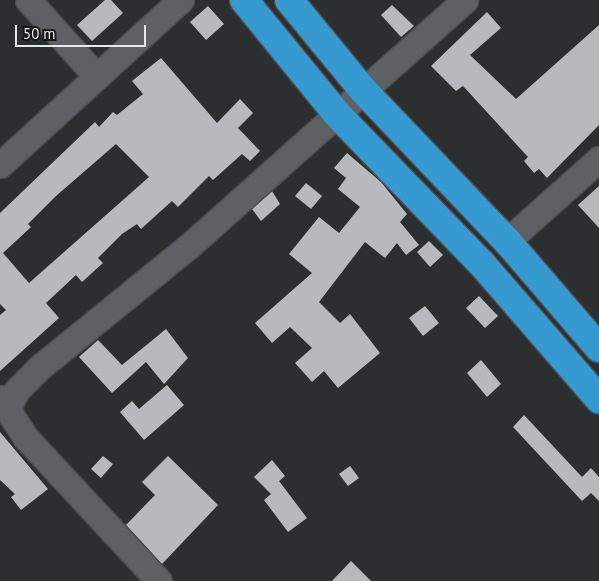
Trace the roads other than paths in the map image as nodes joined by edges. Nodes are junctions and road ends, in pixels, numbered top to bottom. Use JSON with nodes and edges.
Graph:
{"nodes":[{"id":1,"x":28,"y":0,"type":"edge"},
{"id":2,"x":181,"y":0,"type":"edge"},
{"id":3,"x":244,"y":0,"type":"edge"},
{"id":4,"x":289,"y":0,"type":"edge"},
{"id":5,"x":466,"y":0,"type":"edge"},
{"id":6,"x":97,"y":77,"type":"junction"},
{"id":7,"x":363,"y":90,"type":"junction"},
{"id":8,"x":336,"y":114,"type":"junction"},
{"id":9,"x":599,"y":159,"type":"edge"},
{"id":10,"x":0,"y":165,"type":"edge"},
{"id":11,"x":508,"y":241,"type":"junction"},
{"id":12,"x":599,"y":348,"type":"edge"},
{"id":13,"x":599,"y":400,"type":"edge"},
{"id":14,"x":4,"y":403,"type":"edge"},
{"id":15,"x":159,"y":581,"type":"edge"}],
"edges":[{"from":1,"to":6,"type":"street"},
{"from":2,"to":6,"type":"street"},
{"from":3,"to":8,"type":"highway"},
{"from":4,"to":7,"type":"highway"},
{"from":5,"to":7,"type":"street"},
{"from":6,"to":10,"type":"street"},
{"from":7,"to":8,"type":"street"},
{"from":7,"to":11,"type":"highway"},
{"from":8,"to":13,"type":"highway"},
{"from":8,"to":14,"type":"street"},
{"from":9,"to":11,"type":"street"},
{"from":11,"to":12,"type":"highway"},
{"from":14,"to":15,"type":"street"}]}
